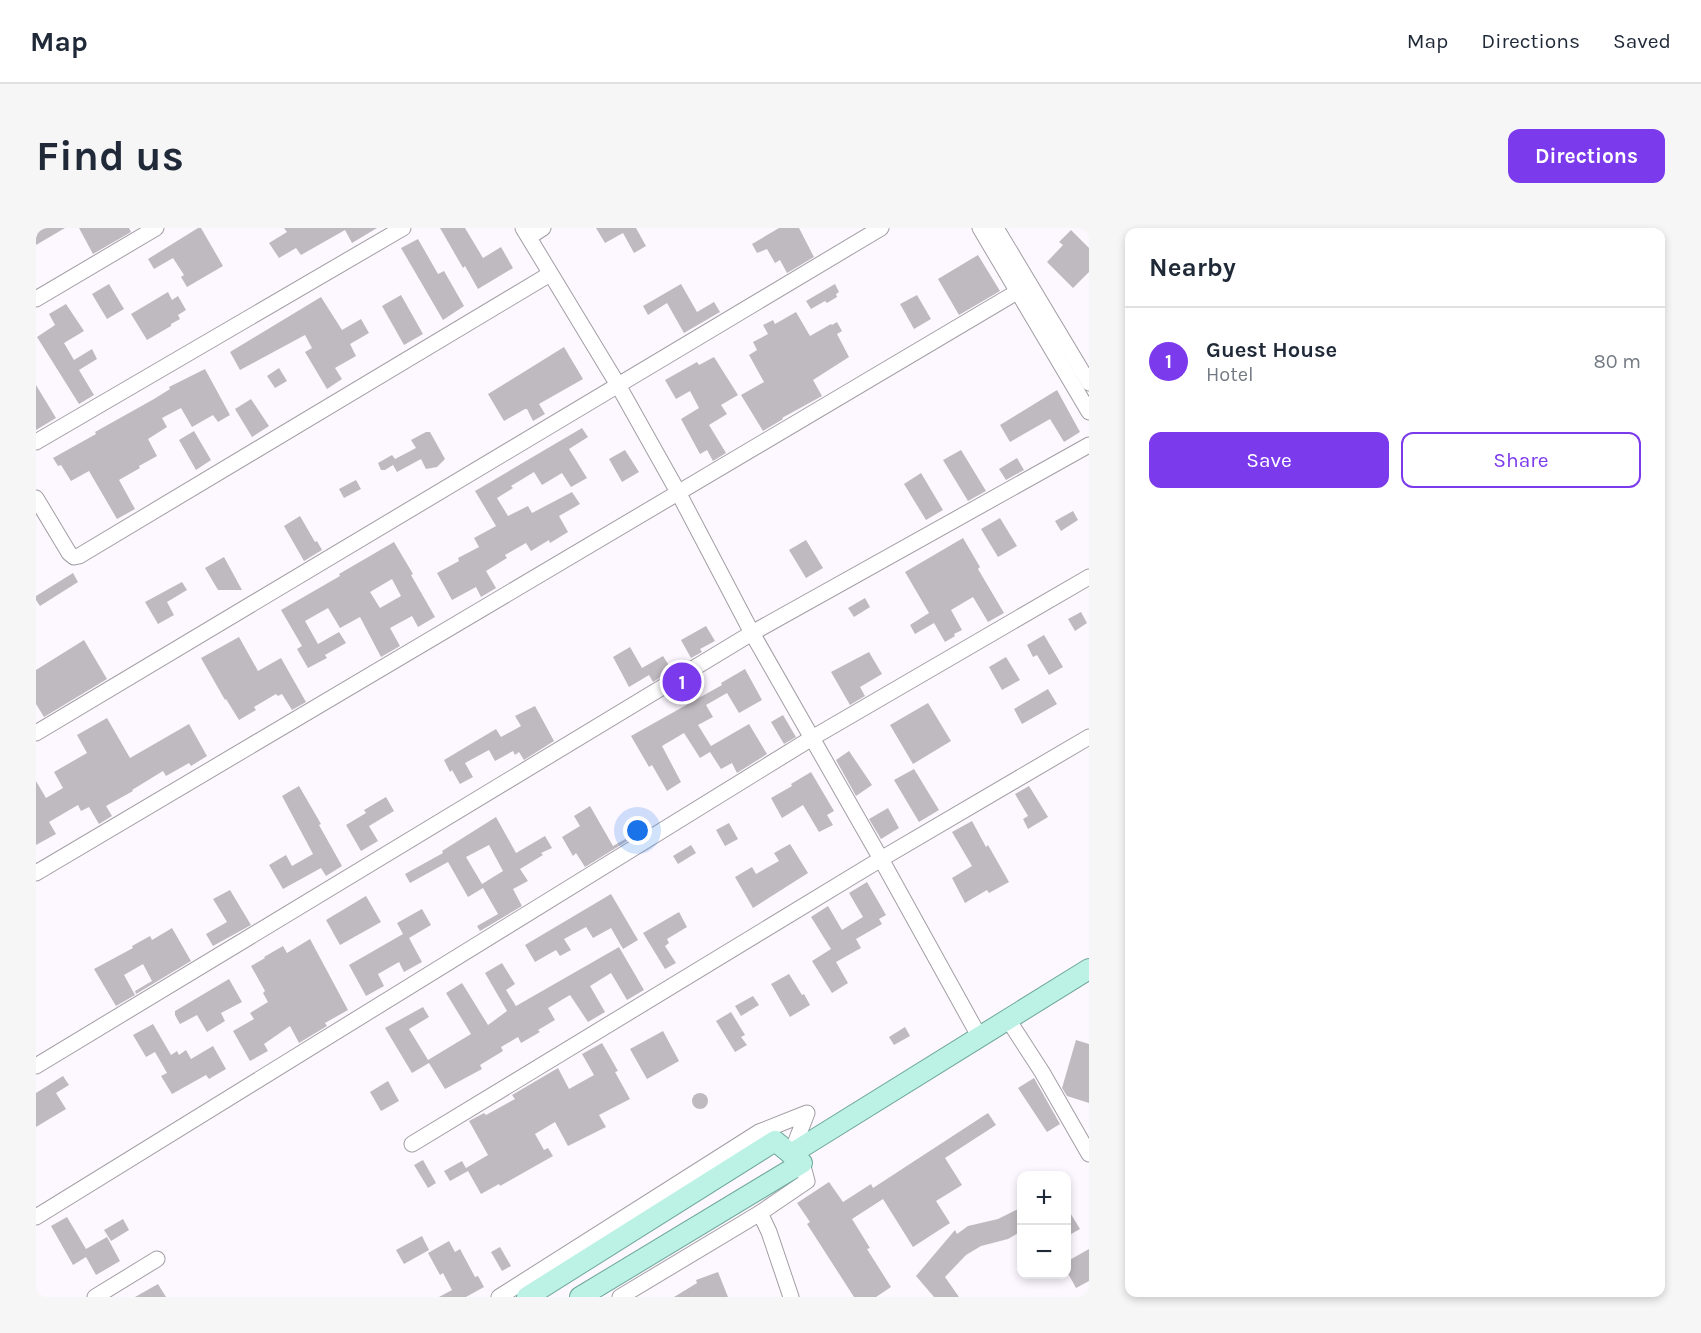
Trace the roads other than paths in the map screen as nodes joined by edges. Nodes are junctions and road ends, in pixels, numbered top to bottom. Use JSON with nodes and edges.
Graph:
{"nodes":[{"id":1,"x":156,"y":228,"type":"edge"},
{"id":2,"x":403,"y":228,"type":"edge"},
{"id":3,"x":543,"y":228,"type":"edge"},
{"id":4,"x":880,"y":228,"type":"edge"},
{"id":5,"x":980,"y":228,"type":"edge"},
{"id":6,"x":999,"y":229,"type":"edge"},
{"id":7,"x":526,"y":232,"type":"edge"},
{"id":8,"x":550,"y":274,"type":"junction"},
{"id":9,"x":1017,"y":292,"type":"junction"},
{"id":10,"x":36,"y":299,"type":"edge"},
{"id":11,"x":1054,"y":338,"type":"junction"},
{"id":12,"x":1089,"y":383,"type":"edge"},
{"id":13,"x":618,"y":385,"type":"junction"},
{"id":14,"x":1089,"y":412,"type":"edge"},
{"id":15,"x":36,"y":442,"type":"edge"},
{"id":16,"x":1089,"y":445,"type":"edge"},
{"id":17,"x":678,"y":492,"type":"junction"},
{"id":18,"x":36,"y":498,"type":"edge"},
{"id":19,"x":1089,"y":577,"type":"edge"},
{"id":20,"x":752,"y":633,"type":"junction"},
{"id":21,"x":36,"y":733,"type":"edge"},
{"id":22,"x":1089,"y":737,"type":"edge"},
{"id":23,"x":812,"y":738,"type":"junction"},
{"id":24,"x":881,"y":859,"type":"junction"},
{"id":25,"x":36,"y":873,"type":"edge"},
{"id":26,"x":1089,"y":969,"type":"edge"},
{"id":27,"x":1007,"y":1018,"type":"junction"},
{"id":28,"x":980,"y":1036,"type":"junction"},
{"id":29,"x":36,"y":1066,"type":"edge"},
{"id":30,"x":412,"y":1144,"type":"dead end"},
{"id":31,"x":1089,"y":1155,"type":"edge"},
{"id":32,"x":796,"y":1158,"type":"junction"},
{"id":33,"x":760,"y":1213,"type":"junction"},
{"id":34,"x":36,"y":1217,"type":"edge"},
{"id":35,"x":158,"y":1259,"type":"dead end"},
{"id":36,"x":95,"y":1297,"type":"edge"},
{"id":37,"x":499,"y":1297,"type":"edge"},
{"id":38,"x":527,"y":1297,"type":"edge"},
{"id":39,"x":580,"y":1297,"type":"edge"},
{"id":40,"x":620,"y":1297,"type":"edge"},
{"id":41,"x":791,"y":1297,"type":"edge"}],
"edges":[{"from":1,"to":10,"type":"street"},
{"from":2,"to":15,"type":"street"},
{"from":3,"to":7,"type":"street"},
{"from":4,"to":13,"type":"street"},
{"from":5,"to":9,"type":"street"},
{"from":6,"to":11,"type":"street"},
{"from":7,"to":8,"type":"street"},
{"from":8,"to":13,"type":"street"},
{"from":8,"to":18,"type":"street"},
{"from":9,"to":11,"type":"street"},
{"from":9,"to":17,"type":"street"},
{"from":11,"to":12,"type":"street"},
{"from":11,"to":14,"type":"street"},
{"from":13,"to":17,"type":"street"},
{"from":13,"to":21,"type":"street"},
{"from":16,"to":20,"type":"street"},
{"from":17,"to":20,"type":"street"},
{"from":17,"to":25,"type":"street"},
{"from":19,"to":23,"type":"street"},
{"from":20,"to":23,"type":"street"},
{"from":20,"to":29,"type":"street"},
{"from":22,"to":24,"type":"street"},
{"from":23,"to":24,"type":"street"},
{"from":23,"to":34,"type":"street"},
{"from":24,"to":28,"type":"street"},
{"from":24,"to":30,"type":"street"},
{"from":26,"to":27,"type":"main road"},
{"from":27,"to":28,"type":"main road"},
{"from":27,"to":31,"type":"street"},
{"from":28,"to":32,"type":"main road"},
{"from":32,"to":33,"type":"street"},
{"from":32,"to":37,"type":"street"},
{"from":32,"to":38,"type":"main road"},
{"from":32,"to":39,"type":"main road"},
{"from":33,"to":40,"type":"street"},
{"from":33,"to":41,"type":"street"},
{"from":35,"to":36,"type":"street"}]}
